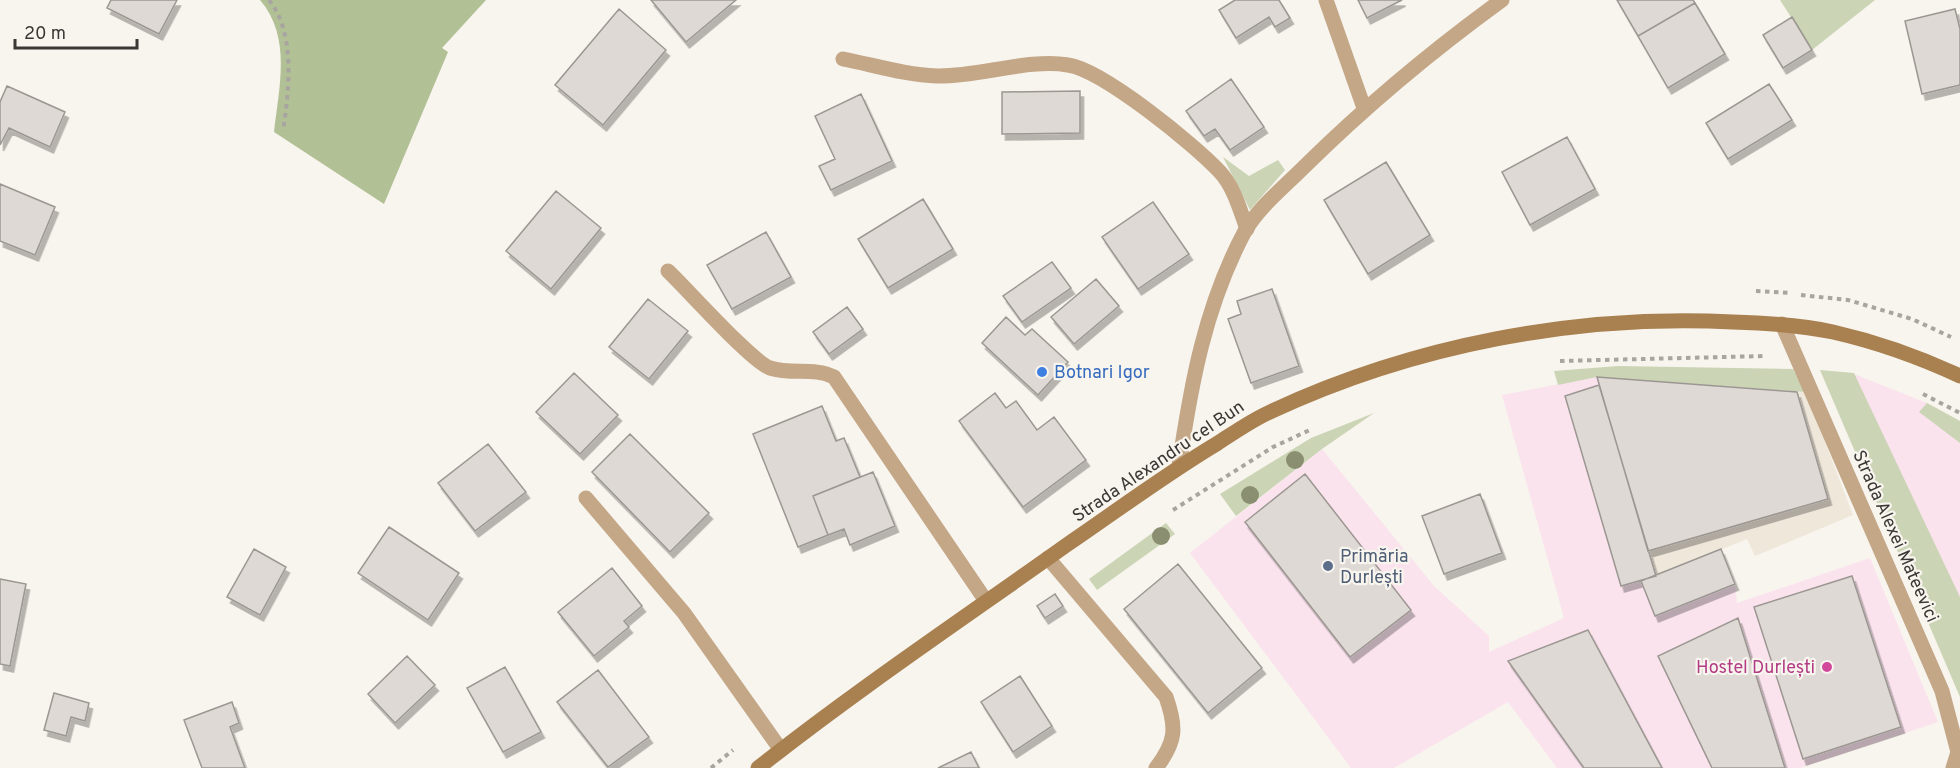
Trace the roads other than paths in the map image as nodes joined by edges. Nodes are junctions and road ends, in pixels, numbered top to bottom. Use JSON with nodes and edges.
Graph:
{"nodes":[{"id":1,"x":1326,"y":0,"type":"edge"},
{"id":2,"x":1502,"y":0,"type":"edge"},
{"id":3,"x":843,"y":59,"type":"dead end"},
{"id":4,"x":1364,"y":108,"type":"junction"},
{"id":5,"x":1246,"y":229,"type":"junction"},
{"id":6,"x":668,"y":271,"type":"dead end"},
{"id":7,"x":1782,"y":324,"type":"junction"},
{"id":8,"x":1960,"y":376,"type":"edge"},
{"id":9,"x":1179,"y":466,"type":"junction"},
{"id":10,"x":586,"y":498,"type":"dead end"},
{"id":11,"x":1048,"y":558,"type":"junction"},
{"id":12,"x":986,"y":601,"type":"junction"},
{"id":13,"x":781,"y":750,"type":"junction"},
{"id":14,"x":758,"y":768,"type":"edge"},
{"id":15,"x":1156,"y":768,"type":"edge"},
{"id":16,"x":1953,"y":768,"type":"edge"}],
"edges":[{"from":1,"to":4,"type":"street"},
{"from":2,"to":4,"type":"street"},
{"from":3,"to":5,"type":"street"},
{"from":4,"to":5,"type":"street"},
{"from":5,"to":9,"type":"street"},
{"from":6,"to":12,"type":"street"},
{"from":7,"to":8,"type":"street","name":"Strada Alexandru cel Bun"},
{"from":7,"to":9,"type":"street","name":"Strada Alexandru cel Bun"},
{"from":7,"to":16,"type":"street","name":"Strada Alexei Mateevici"},
{"from":9,"to":11,"type":"street","name":"Strada Alexandru cel Bun"},
{"from":10,"to":13,"type":"street"},
{"from":11,"to":12,"type":"street","name":"Strada Alexandru cel Bun"},
{"from":11,"to":15,"type":"street"},
{"from":12,"to":13,"type":"street","name":"Strada Alexandru cel Bun"},
{"from":13,"to":14,"type":"street","name":"Strada Alexandru cel Bun"}]}
